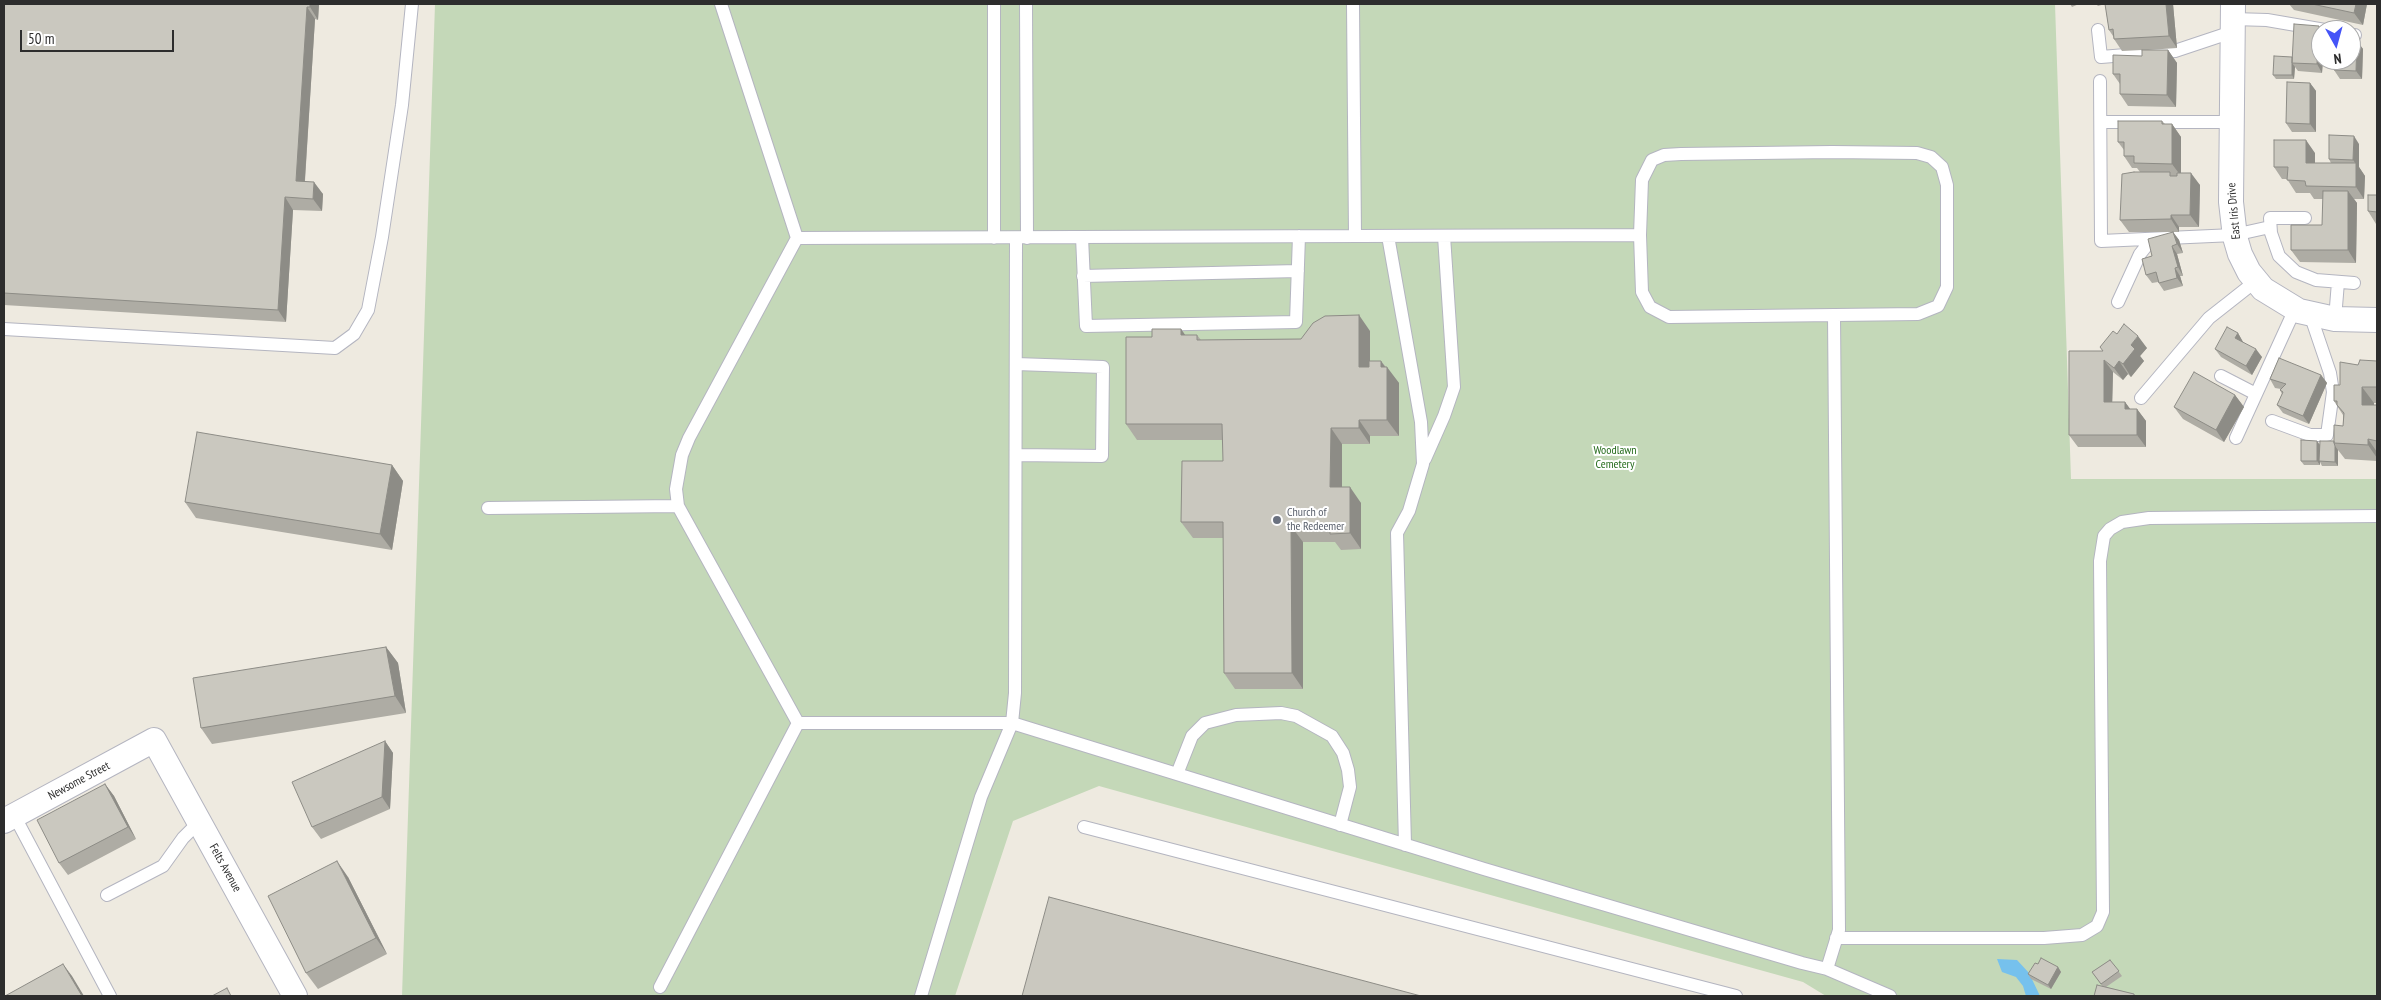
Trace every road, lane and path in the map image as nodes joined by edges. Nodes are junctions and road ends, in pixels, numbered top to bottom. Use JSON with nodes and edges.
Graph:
{"nodes":[{"id":1,"x":412,"y":4,"type":"edge"},
{"id":2,"x":721,"y":4,"type":"edge"},
{"id":3,"x":994,"y":4,"type":"edge"},
{"id":4,"x":1026,"y":4,"type":"edge"},
{"id":5,"x":1354,"y":4,"type":"edge"},
{"id":6,"x":2232,"y":18,"type":"edge"},
{"id":7,"x":2311,"y":28,"type":"edge"},
{"id":8,"x":2098,"y":30,"type":"dead end"},
{"id":9,"x":2100,"y":81,"type":"dead end"},
{"id":10,"x":2101,"y":122,"type":"junction"},
{"id":11,"x":2231,"y":122,"type":"junction"},
{"id":12,"x":2305,"y":218,"type":"dead end"},
{"id":13,"x":2270,"y":227,"type":"junction"},
{"id":14,"x":1640,"y":235,"type":"junction"},
{"id":15,"x":2234,"y":235,"type":"junction"},
{"id":16,"x":1299,"y":236,"type":"junction"},
{"id":17,"x":1355,"y":236,"type":"junction"},
{"id":18,"x":1388,"y":236,"type":"junction"},
{"id":19,"x":1444,"y":236,"type":"junction"},
{"id":20,"x":1082,"y":237,"type":"junction"},
{"id":21,"x":797,"y":238,"type":"junction"},
{"id":22,"x":994,"y":238,"type":"junction"},
{"id":23,"x":1022,"y":238,"type":"junction"},
{"id":24,"x":2152,"y":238,"type":"junction"},
{"id":25,"x":1298,"y":272,"type":"junction"},
{"id":26,"x":1083,"y":276,"type":"junction"},
{"id":27,"x":2256,"y":282,"type":"junction"},
{"id":28,"x":2338,"y":282,"type":"junction"},
{"id":29,"x":2354,"y":283,"type":"dead end"},
{"id":30,"x":2118,"y":302,"type":"dead end"},
{"id":31,"x":2302,"y":312,"type":"junction"},
{"id":32,"x":1834,"y":315,"type":"junction"},
{"id":33,"x":2335,"y":319,"type":"junction"},
{"id":34,"x":2377,"y":320,"type":"edge"},
{"id":35,"x":4,"y":329,"type":"edge"},
{"id":36,"x":1016,"y":364,"type":"junction"},
{"id":37,"x":2221,"y":376,"type":"dead end"},
{"id":38,"x":2256,"y":394,"type":"junction"},
{"id":39,"x":2141,"y":398,"type":"dead end"},
{"id":40,"x":2272,"y":421,"type":"dead end"},
{"id":41,"x":2236,"y":438,"type":"dead end"},
{"id":42,"x":1016,"y":455,"type":"junction"},
{"id":43,"x":1423,"y":464,"type":"junction"},
{"id":44,"x":678,"y":506,"type":"junction"},
{"id":45,"x":488,"y":508,"type":"dead end"},
{"id":46,"x":2377,"y":516,"type":"edge"},
{"id":47,"x":798,"y":723,"type":"junction"},
{"id":48,"x":1012,"y":723,"type":"junction"},
{"id":49,"x":154,"y":740,"type":"joint"},
{"id":50,"x":1177,"y":774,"type":"junction"},
{"id":51,"x":9,"y":818,"type":"edge"},
{"id":52,"x":199,"y":822,"type":"junction"},
{"id":53,"x":1340,"y":825,"type":"junction"},
{"id":54,"x":1084,"y":827,"type":"dead end"},
{"id":55,"x":1405,"y":845,"type":"junction"},
{"id":56,"x":107,"y":895,"type":"dead end"},
{"id":57,"x":1836,"y":938,"type":"junction"},
{"id":58,"x":1827,"y":969,"type":"junction"},
{"id":59,"x":660,"y":987,"type":"dead end"},
{"id":60,"x":110,"y":996,"type":"edge"},
{"id":61,"x":295,"y":996,"type":"edge"},
{"id":62,"x":921,"y":996,"type":"edge"},
{"id":63,"x":1736,"y":996,"type":"edge"},
{"id":64,"x":1890,"y":996,"type":"edge"}],
"edges":[{"from":1,"to":35,"type":"lane"},
{"from":2,"to":21,"type":"lane"},
{"from":3,"to":22,"type":"lane"},
{"from":4,"to":23,"type":"lane"},
{"from":5,"to":17,"type":"lane"},
{"from":6,"to":7,"type":"lane"},
{"from":6,"to":8,"type":"lane"},
{"from":6,"to":11,"type":"street","name":"East Iris Drive"},
{"from":9,"to":10,"type":"lane"},
{"from":10,"to":11,"type":"lane"},
{"from":10,"to":24,"type":"lane"},
{"from":11,"to":15,"type":"street","name":"East Iris Drive"},
{"from":12,"to":13,"type":"lane"},
{"from":13,"to":15,"type":"lane"},
{"from":13,"to":28,"type":"lane"},
{"from":14,"to":19,"type":"lane"},
{"from":14,"to":32,"type":"lane"},
{"from":14,"to":32,"type":"lane"},
{"from":15,"to":24,"type":"lane"},
{"from":15,"to":27,"type":"street","name":"East Iris Drive"},
{"from":16,"to":17,"type":"lane"},
{"from":16,"to":20,"type":"lane"},
{"from":16,"to":25,"type":"lane"},
{"from":17,"to":18,"type":"lane"},
{"from":18,"to":19,"type":"lane"},
{"from":18,"to":43,"type":"lane"},
{"from":19,"to":43,"type":"lane"},
{"from":20,"to":23,"type":"lane"},
{"from":20,"to":26,"type":"lane"},
{"from":21,"to":22,"type":"lane"},
{"from":21,"to":44,"type":"lane"},
{"from":22,"to":23,"type":"lane"},
{"from":23,"to":36,"type":"lane"},
{"from":24,"to":30,"type":"lane"},
{"from":25,"to":26,"type":"lane"},
{"from":25,"to":26,"type":"lane"},
{"from":27,"to":31,"type":"street","name":"East Iris Drive"},
{"from":27,"to":39,"type":"lane"},
{"from":28,"to":29,"type":"lane"},
{"from":28,"to":33,"type":"lane"},
{"from":31,"to":33,"type":"street","name":"East Iris Drive"},
{"from":31,"to":38,"type":"lane"},
{"from":31,"to":40,"type":"lane"},
{"from":32,"to":57,"type":"lane"},
{"from":33,"to":34,"type":"street","name":"East Iris Drive"},
{"from":36,"to":42,"type":"lane"},
{"from":36,"to":42,"type":"lane"},
{"from":37,"to":38,"type":"lane"},
{"from":38,"to":41,"type":"lane"},
{"from":42,"to":48,"type":"lane"},
{"from":43,"to":55,"type":"lane"},
{"from":44,"to":45,"type":"lane"},
{"from":44,"to":47,"type":"lane"},
{"from":46,"to":57,"type":"lane"},
{"from":47,"to":48,"type":"lane"},
{"from":47,"to":59,"type":"lane"},
{"from":48,"to":50,"type":"lane"},
{"from":48,"to":62,"type":"lane"},
{"from":49,"to":51,"type":"street","name":"Newsome Street"},
{"from":49,"to":52,"type":"street","name":"Felts Avenue"},
{"from":50,"to":53,"type":"lane"},
{"from":50,"to":53,"type":"lane"},
{"from":51,"to":60,"type":"lane"},
{"from":52,"to":56,"type":"lane"},
{"from":52,"to":61,"type":"street","name":"Felts Avenue"},
{"from":53,"to":55,"type":"lane"},
{"from":54,"to":63,"type":"lane"},
{"from":55,"to":58,"type":"lane"},
{"from":57,"to":58,"type":"lane"},
{"from":58,"to":64,"type":"lane"}]}
